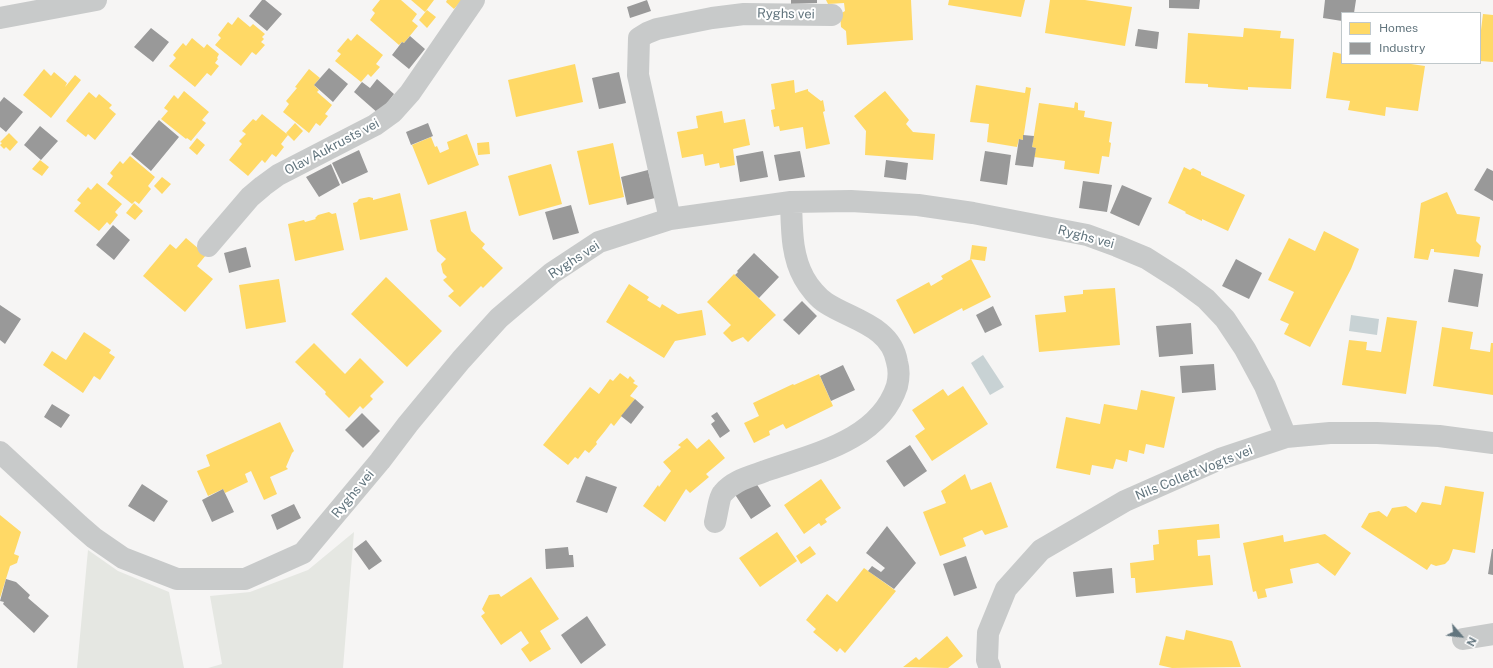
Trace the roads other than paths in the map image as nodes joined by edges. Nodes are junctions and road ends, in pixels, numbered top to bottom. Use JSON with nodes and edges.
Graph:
{"nodes":[{"id":1,"x":96,"y":0,"type":"edge"},
{"id":2,"x":474,"y":0,"type":"edge"},
{"id":3,"x":832,"y":15,"type":"dead end"},
{"id":4,"x":0,"y":18,"type":"edge"},
{"id":5,"x":791,"y":202,"type":"junction"},
{"id":6,"x":670,"y":219,"type":"junction"},
{"id":7,"x":208,"y":246,"type":"dead end"},
{"id":8,"x":1286,"y":437,"type":"junction"},
{"id":9,"x":1493,"y":443,"type":"edge"},
{"id":10,"x":0,"y":452,"type":"edge"},
{"id":11,"x":715,"y":522,"type":"dead end"},
{"id":12,"x":1493,"y":634,"type":"edge"},
{"id":13,"x":1463,"y":639,"type":"dead end"},
{"id":14,"x":990,"y":668,"type":"edge"}],
"edges":[{"from":1,"to":4,"type":"street"},
{"from":2,"to":7,"type":"street","name":"Olav Aukrusts vei"},
{"from":3,"to":6,"type":"street","name":"Ryghs vei"},
{"from":5,"to":6,"type":"street","name":"Ryghs vei"},
{"from":5,"to":8,"type":"street","name":"Ryghs vei"},
{"from":5,"to":11,"type":"street"},
{"from":6,"to":10,"type":"street","name":"Ryghs vei"},
{"from":8,"to":9,"type":"street","name":"Nils Collett Vogts vei"},
{"from":8,"to":14,"type":"street","name":"Nils Collett Vogts vei"},
{"from":12,"to":13,"type":"street"}]}
